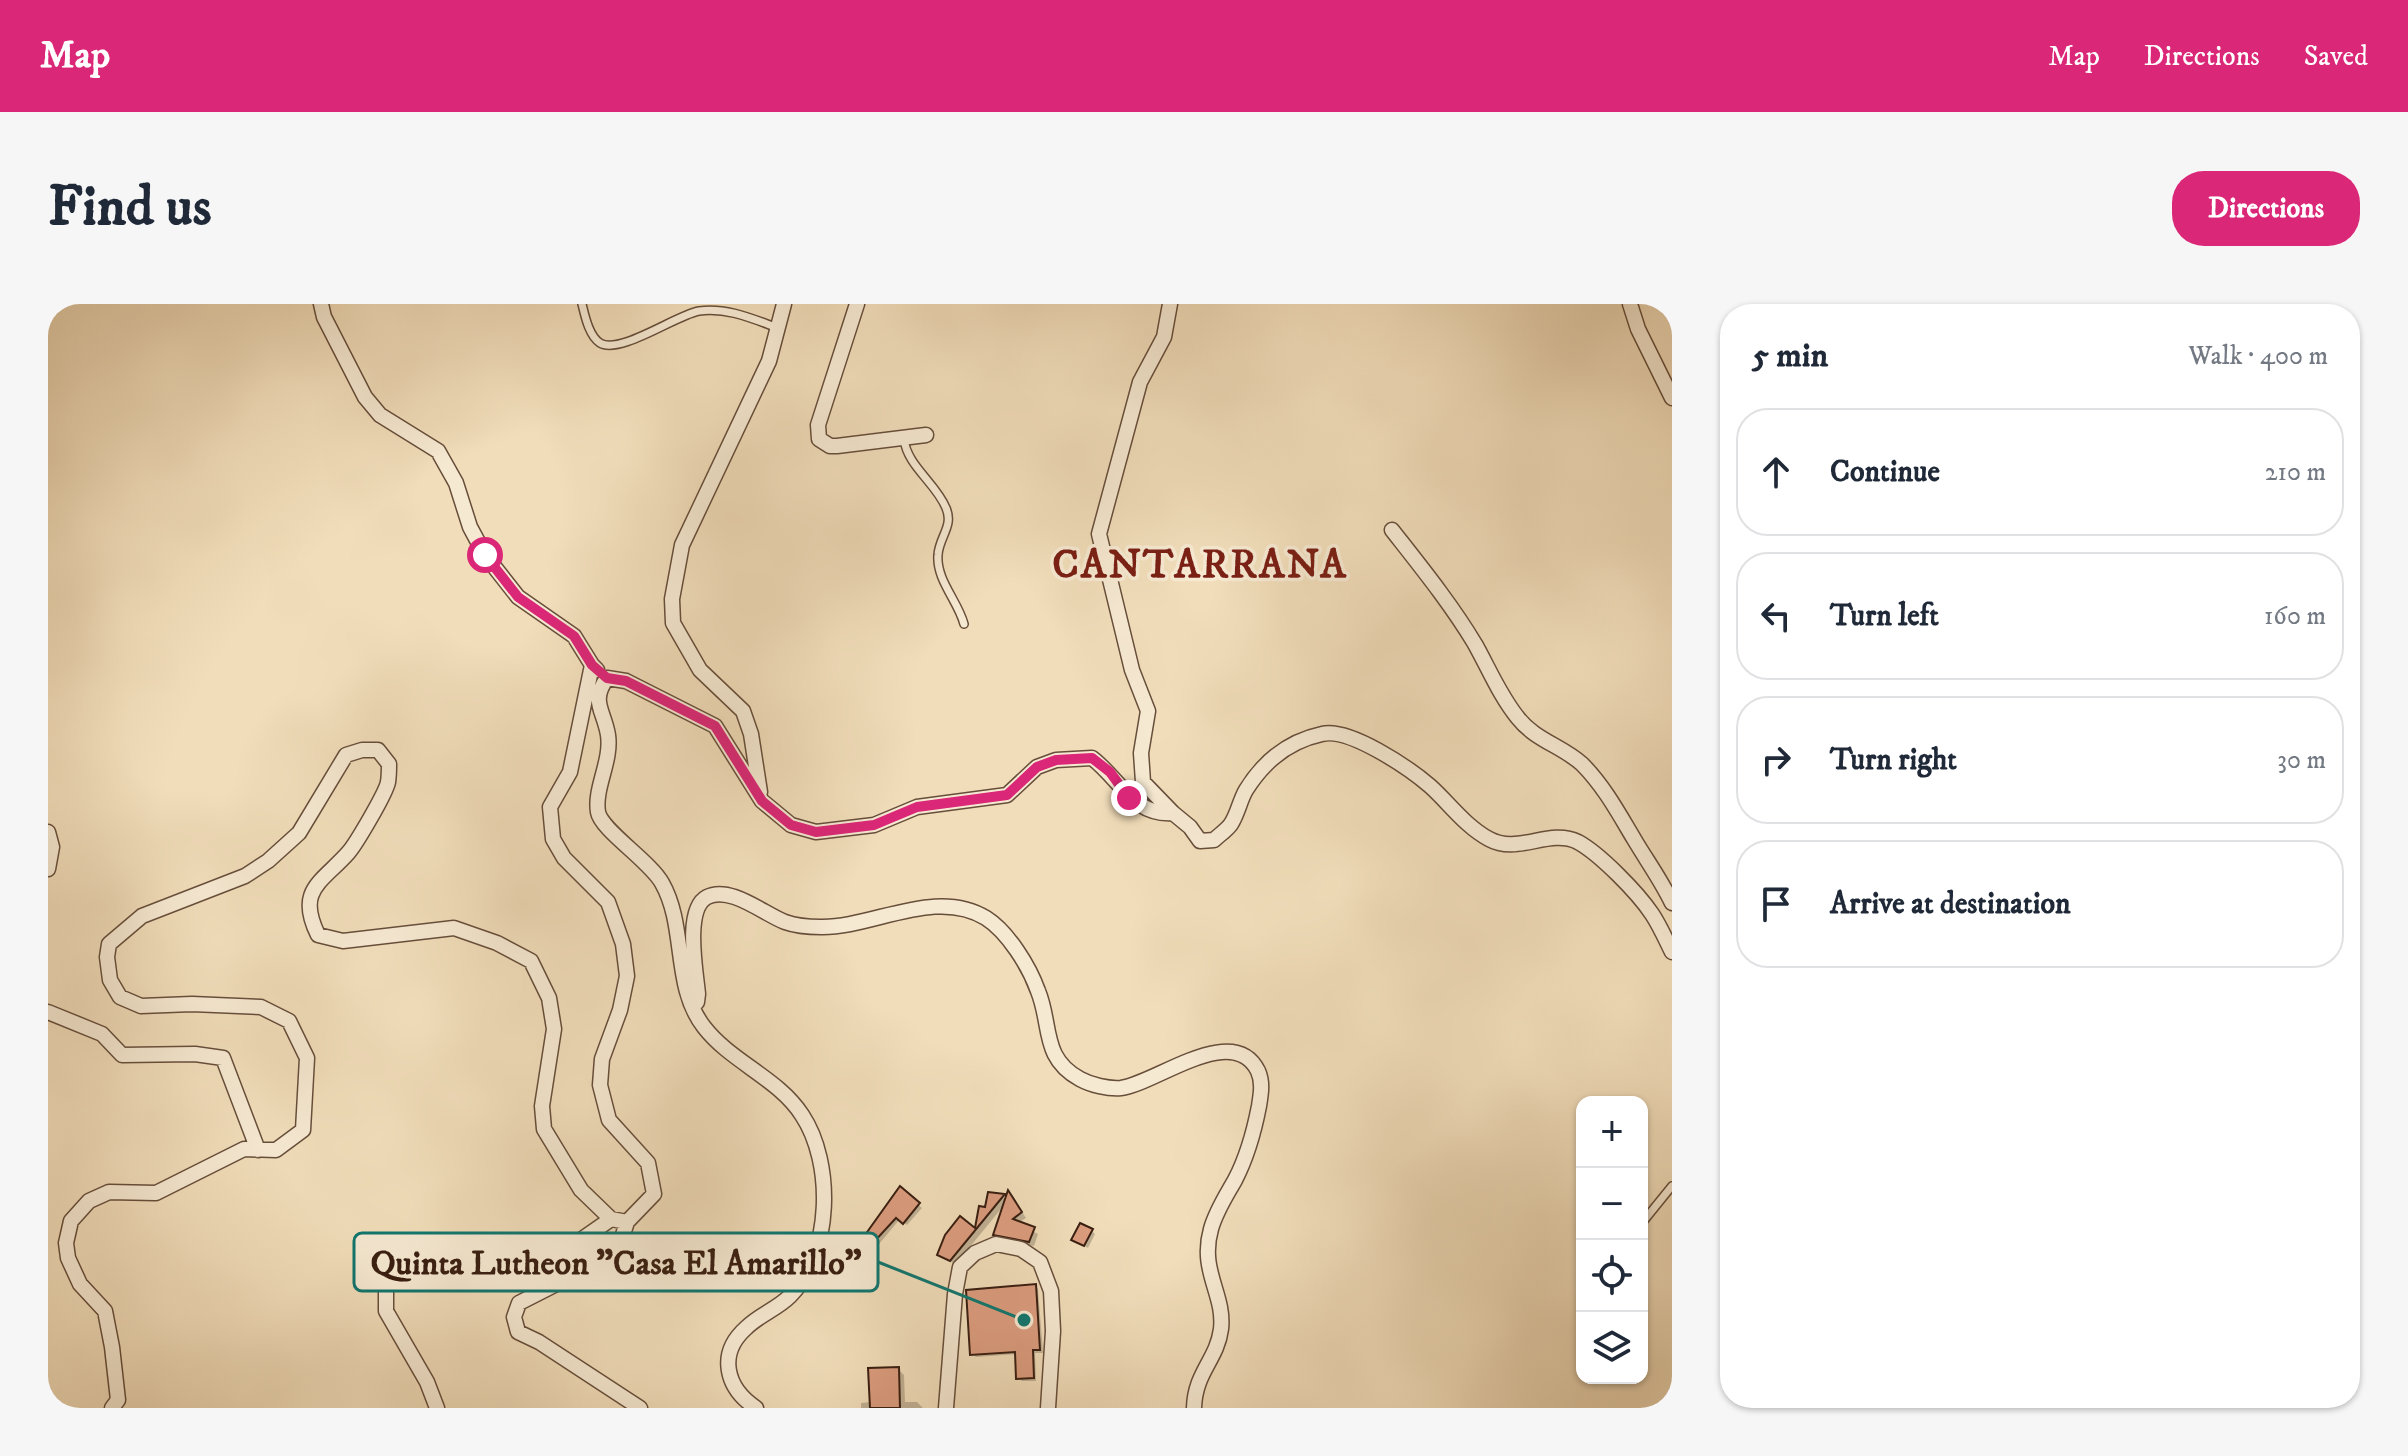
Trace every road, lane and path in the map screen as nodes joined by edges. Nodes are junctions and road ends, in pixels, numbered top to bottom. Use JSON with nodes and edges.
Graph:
{"nodes":[{"id":1,"x":321,"y":304,"type":"edge"},
{"id":2,"x":582,"y":304,"type":"edge"},
{"id":3,"x":784,"y":304,"type":"edge"},
{"id":4,"x":857,"y":304,"type":"edge"},
{"id":5,"x":1170,"y":304,"type":"edge"},
{"id":6,"x":1630,"y":304,"type":"edge"},
{"id":7,"x":778,"y":328,"type":"junction"},
{"id":8,"x":1672,"y":398,"type":"edge"},
{"id":9,"x":926,"y":435,"type":"dead end"},
{"id":10,"x":904,"y":439,"type":"junction"},
{"id":11,"x":1392,"y":530,"type":"dead end"},
{"id":12,"x":964,"y":624,"type":"dead end"},
{"id":13,"x":592,"y":665,"type":"junction"},
{"id":14,"x":607,"y":678,"type":"junction"},
{"id":15,"x":762,"y":801,"type":"junction"},
{"id":16,"x":1173,"y":813,"type":"junction"},
{"id":17,"x":48,"y":832,"type":"edge"},
{"id":18,"x":48,"y":869,"type":"edge"},
{"id":19,"x":1672,"y":903,"type":"edge"},
{"id":20,"x":1672,"y":952,"type":"edge"},
{"id":21,"x":692,"y":1006,"type":"junction"},
{"id":22,"x":48,"y":1012,"type":"edge"},
{"id":23,"x":258,"y":1150,"type":"junction"},
{"id":24,"x":1672,"y":1186,"type":"edge"},
{"id":25,"x":1648,"y":1216,"type":"edge"},
{"id":26,"x":611,"y":1219,"type":"junction"},
{"id":27,"x":627,"y":1222,"type":"junction"},
{"id":28,"x":112,"y":1408,"type":"edge"},
{"id":29,"x":437,"y":1408,"type":"edge"},
{"id":30,"x":640,"y":1408,"type":"edge"},
{"id":31,"x":756,"y":1408,"type":"edge"},
{"id":32,"x":946,"y":1408,"type":"edge"},
{"id":33,"x":1048,"y":1408,"type":"edge"},
{"id":34,"x":1194,"y":1408,"type":"edge"}],
"edges":[{"from":1,"to":13,"type":"street"},
{"from":2,"to":7,"type":"lane"},
{"from":3,"to":7,"type":"street"},
{"from":4,"to":10,"type":"street"},
{"from":5,"to":16,"type":"street"},
{"from":6,"to":8,"type":"street"},
{"from":7,"to":15,"type":"street"},
{"from":9,"to":10,"type":"street"},
{"from":10,"to":12,"type":"lane"},
{"from":11,"to":19,"type":"street"},
{"from":13,"to":14,"type":"street"},
{"from":13,"to":27,"type":"street"},
{"from":14,"to":15,"type":"street"},
{"from":14,"to":21,"type":"street"},
{"from":15,"to":16,"type":"street"},
{"from":16,"to":20,"type":"street"},
{"from":17,"to":18,"type":"street"},
{"from":21,"to":31,"type":"street"},
{"from":21,"to":34,"type":"street"},
{"from":22,"to":23,"type":"street"},
{"from":23,"to":26,"type":"street"},
{"from":23,"to":28,"type":"street"},
{"from":24,"to":25,"type":"lane"},
{"from":26,"to":27,"type":"street"},
{"from":26,"to":29,"type":"street"},
{"from":27,"to":30,"type":"street"},
{"from":32,"to":33,"type":"street"}]}
